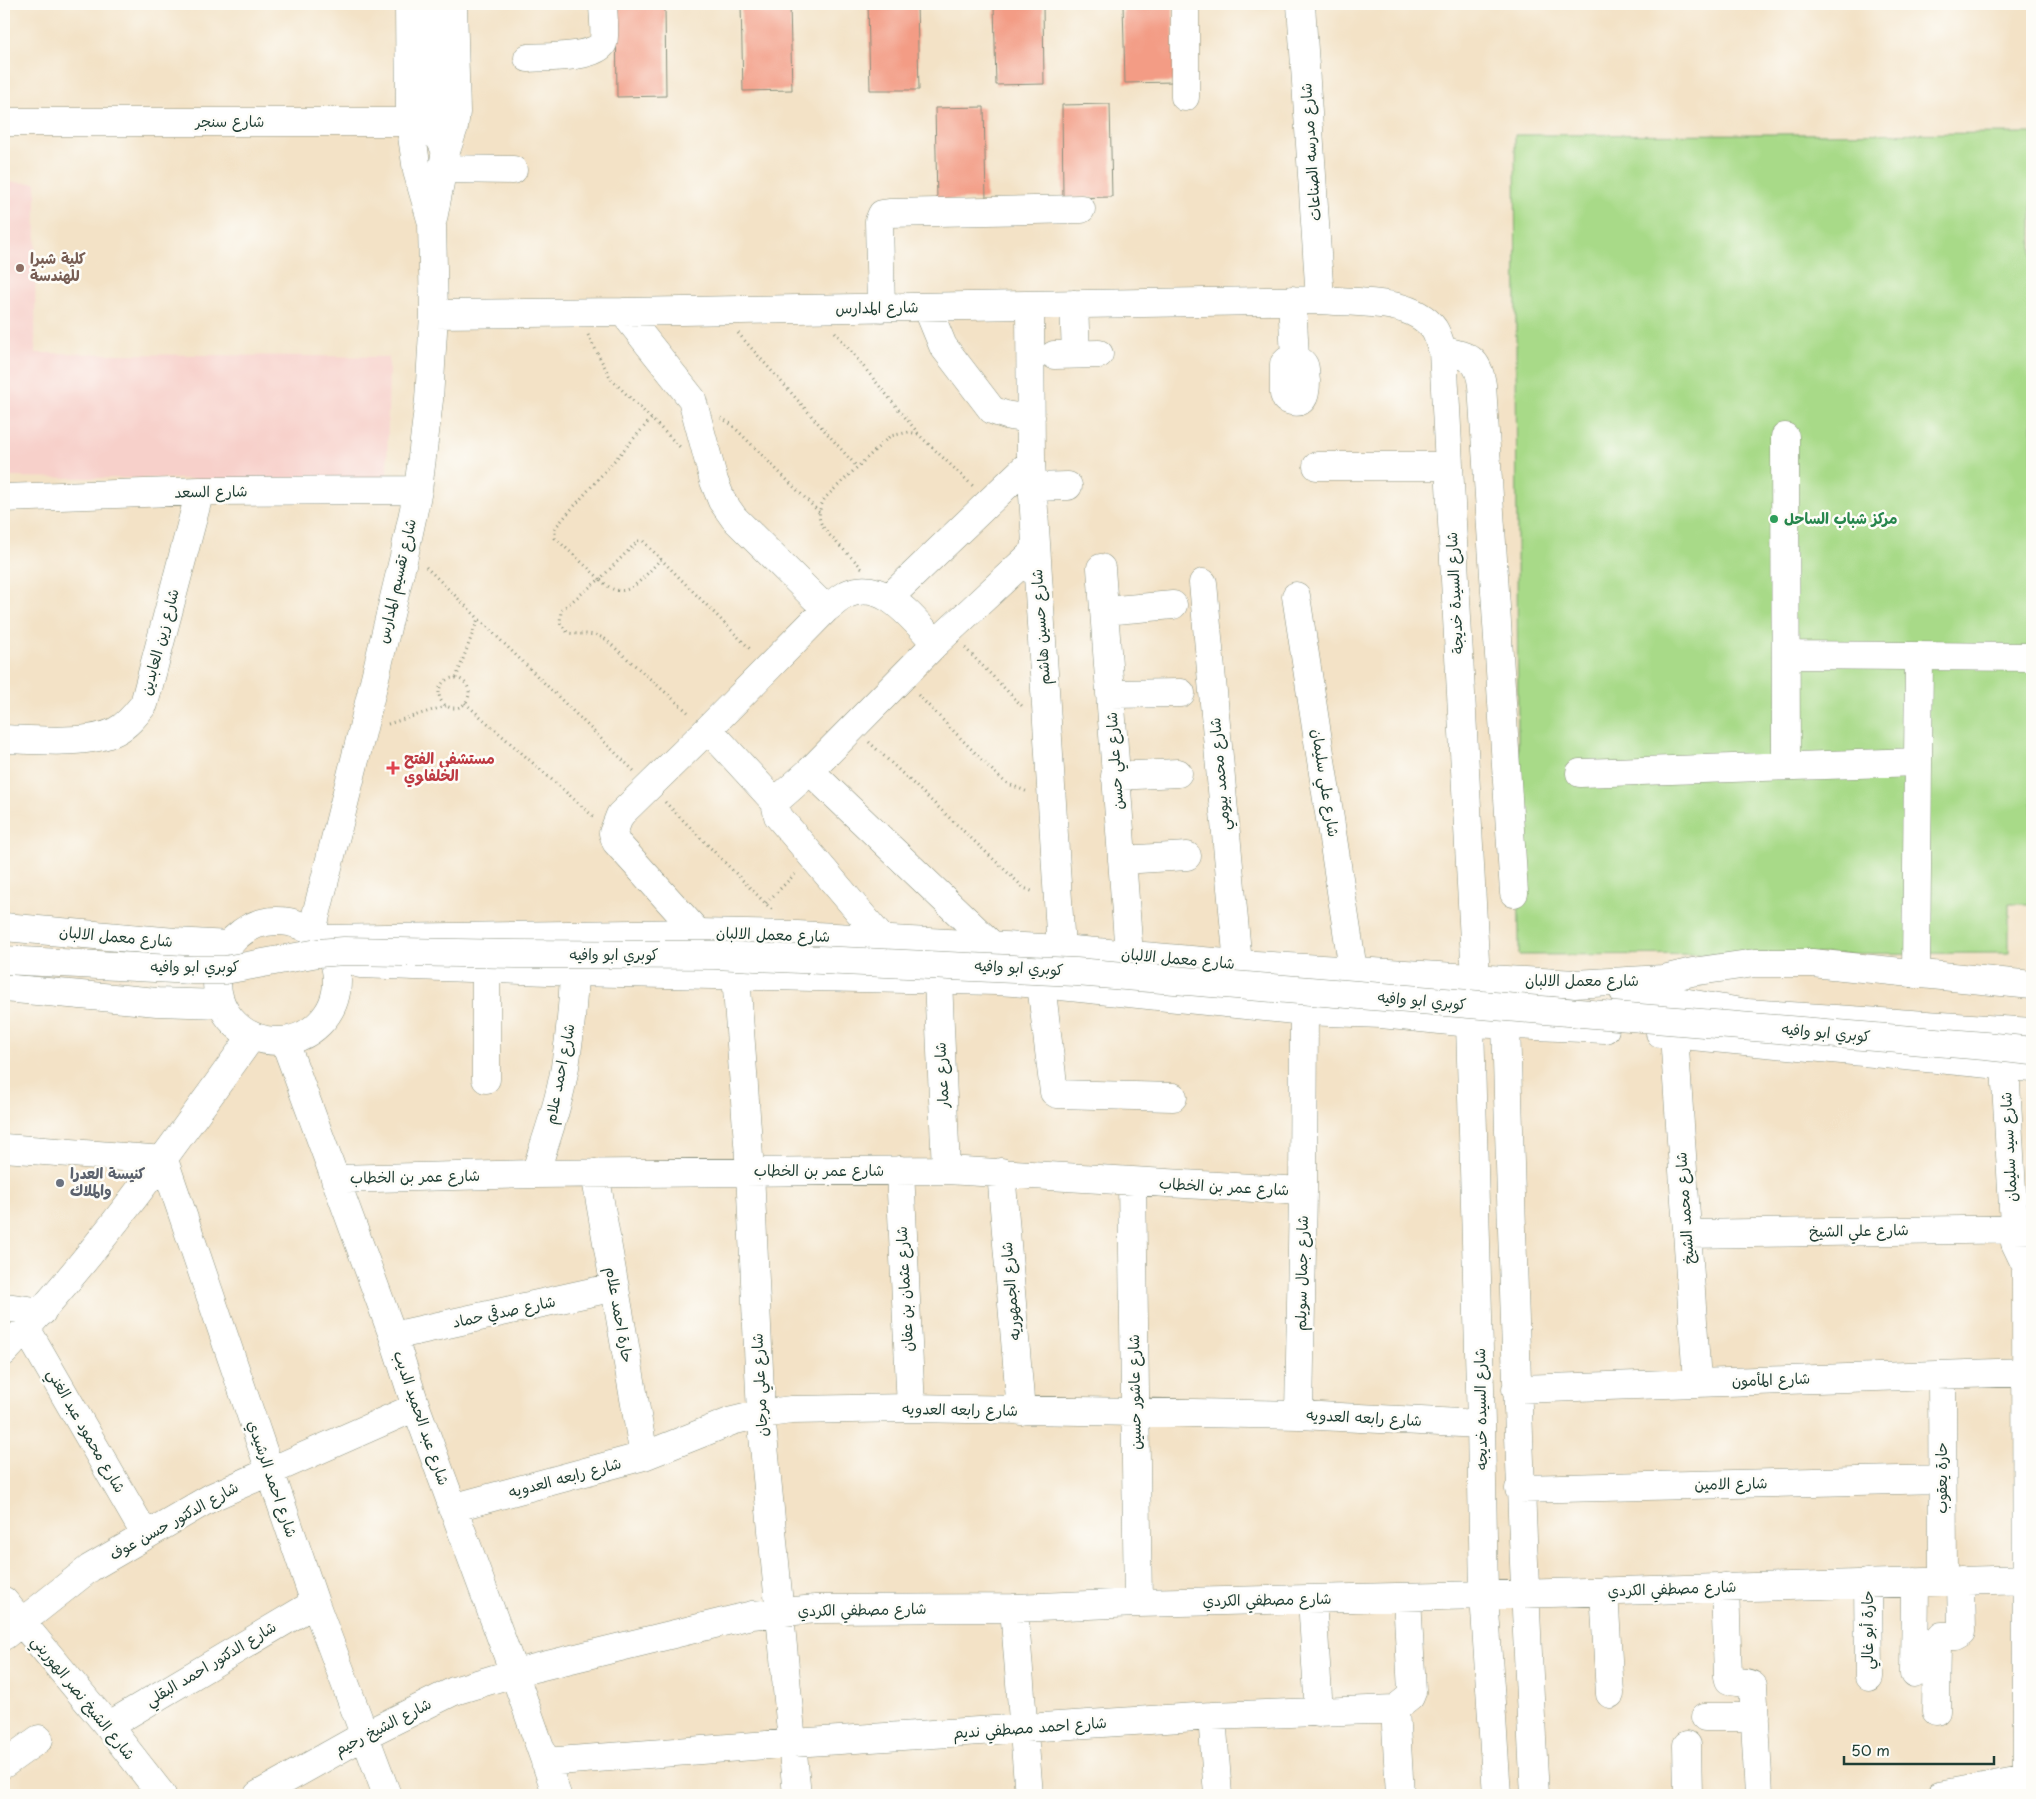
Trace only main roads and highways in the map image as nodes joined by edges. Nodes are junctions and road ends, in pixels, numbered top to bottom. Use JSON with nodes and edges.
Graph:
{"nodes":[{"id":1,"x":409,"y":4,"type":"edge"},
{"id":2,"x":429,"y":4,"type":"edge"},
{"id":3,"x":453,"y":4,"type":"edge"},
{"id":4,"x":603,"y":4,"type":"edge"},
{"id":5,"x":1185,"y":4,"type":"edge"},
{"id":6,"x":1301,"y":4,"type":"edge"},
{"id":7,"x":528,"y":58,"type":"dead end"},
{"id":8,"x":1185,"y":97,"type":"dead end"},
{"id":9,"x":4,"y":122,"type":"edge"},
{"id":10,"x":410,"y":122,"type":"junction"},
{"id":11,"x":444,"y":160,"type":"junction"},
{"id":12,"x":513,"y":170,"type":"dead end"},
{"id":13,"x":1082,"y":209,"type":"dead end"},
{"id":14,"x":432,"y":223,"type":"junction"},
{"id":15,"x":1292,"y":300,"type":"junction"},
{"id":16,"x":1320,"y":300,"type":"junction"},
{"id":17,"x":1074,"y":304,"type":"junction"},
{"id":18,"x":1030,"y":305,"type":"junction"},
{"id":19,"x":927,"y":307,"type":"junction"},
{"id":20,"x":882,"y":308,"type":"junction"},
{"id":21,"x":623,"y":312,"type":"junction"},
{"id":22,"x":434,"y":314,"type":"junction"},
{"id":23,"x":1443,"y":351,"type":"junction"},
{"id":24,"x":1077,"y":354,"type":"dead end"},
{"id":25,"x":1294,"y":358,"type":"dead end"},
{"id":26,"x":1031,"y":417,"type":"junction"},
{"id":27,"x":1785,"y":437,"type":"dead end"},
{"id":28,"x":1317,"y":466,"type":"dead end"},
{"id":29,"x":1449,"y":466,"type":"junction"},
{"id":30,"x":1032,"y":475,"type":"junction"},
{"id":31,"x":1068,"y":486,"type":"dead end"},
{"id":32,"x":418,"y":490,"type":"junction"},
{"id":33,"x":200,"y":492,"type":"junction"},
{"id":34,"x":4,"y":498,"type":"edge"},
{"id":35,"x":1036,"y":550,"type":"junction"},
{"id":36,"x":1101,"y":568,"type":"dead end"},
{"id":37,"x":1203,"y":583,"type":"dead end"},
{"id":38,"x":1296,"y":596,"type":"dead end"},
{"id":39,"x":890,"y":597,"type":"junction"},
{"id":40,"x":1173,"y":605,"type":"dead end"},
{"id":41,"x":826,"y":609,"type":"junction"},
{"id":42,"x":1104,"y":611,"type":"junction"},
{"id":43,"x":942,"y":637,"type":"junction"},
{"id":44,"x":1786,"y":655,"type":"junction"},
{"id":45,"x":1920,"y":656,"type":"junction"},
{"id":46,"x":2032,"y":657,"type":"edge"},
{"id":47,"x":1181,"y":693,"type":"dead end"},
{"id":48,"x":1110,"y":694,"type":"junction"},
{"id":49,"x":708,"y":729,"type":"junction"},
{"id":50,"x":4,"y":739,"type":"edge"},
{"id":51,"x":1918,"y":762,"type":"junction"},
{"id":52,"x":1786,"y":766,"type":"junction"},
{"id":53,"x":810,"y":771,"type":"junction"},
{"id":54,"x":1580,"y":772,"type":"dead end"},
{"id":55,"x":1178,"y":773,"type":"dead end"},
{"id":56,"x":1115,"y":776,"type":"junction"},
{"id":57,"x":775,"y":802,"type":"junction"},
{"id":58,"x":1187,"y":856,"type":"dead end"},
{"id":59,"x":1122,"y":860,"type":"junction"},
{"id":60,"x":1514,"y":893,"type":"dead end"},
{"id":61,"x":4,"y":927,"type":"edge"},
{"id":62,"x":698,"y":933,"type":"junction"},
{"id":63,"x":316,"y":935,"type":"junction"},
{"id":64,"x":883,"y":940,"type":"junction"},
{"id":65,"x":229,"y":945,"type":"junction"},
{"id":66,"x":992,"y":945,"type":"junction"},
{"id":67,"x":1061,"y":949,"type":"junction"},
{"id":68,"x":1129,"y":955,"type":"junction"},
{"id":69,"x":4,"y":960,"type":"edge"},
{"id":70,"x":336,"y":964,"type":"junction"},
{"id":71,"x":1238,"y":964,"type":"junction"},
{"id":72,"x":486,"y":969,"type":"junction"},
{"id":73,"x":1353,"y":970,"type":"junction"},
{"id":74,"x":574,"y":972,"type":"junction"},
{"id":75,"x":736,"y":974,"type":"junction"},
{"id":76,"x":1381,"y":974,"type":"junction"},
{"id":77,"x":1916,"y":974,"type":"junction"},
{"id":78,"x":1476,"y":979,"type":"junction"},
{"id":79,"x":938,"y":980,"type":"junction"},
{"id":80,"x":1041,"y":984,"type":"junction"},
{"id":81,"x":1576,"y":984,"type":"junction"},
{"id":82,"x":2032,"y":984,"type":"edge"},
{"id":83,"x":4,"y":988,"type":"edge"},
{"id":84,"x":221,"y":1004,"type":"junction"},
{"id":85,"x":1304,"y":1010,"type":"junction"},
{"id":86,"x":1381,"y":1014,"type":"junction"},
{"id":87,"x":1470,"y":1022,"type":"junction"},
{"id":88,"x":1506,"y":1023,"type":"junction"},
{"id":89,"x":2032,"y":1032,"type":"edge"},
{"id":90,"x":1687,"y":1035,"type":"junction"},
{"id":91,"x":252,"y":1036,"type":"junction"},
{"id":92,"x":285,"y":1042,"type":"junction"},
{"id":93,"x":1985,"y":1046,"type":"junction"},
{"id":94,"x":2032,"y":1051,"type":"edge"},
{"id":95,"x":2004,"y":1066,"type":"junction"},
{"id":96,"x":2032,"y":1068,"type":"edge"},
{"id":97,"x":486,"y":1079,"type":"dead end"},
{"id":98,"x":1173,"y":1097,"type":"dead end"},
{"id":99,"x":4,"y":1148,"type":"edge"},
{"id":100,"x":164,"y":1160,"type":"junction"},
{"id":101,"x":900,"y":1170,"type":"junction"},
{"id":102,"x":946,"y":1170,"type":"junction"},
{"id":103,"x":750,"y":1171,"type":"junction"},
{"id":104,"x":1001,"y":1172,"type":"junction"},
{"id":105,"x":595,"y":1173,"type":"junction"},
{"id":106,"x":535,"y":1174,"type":"junction"},
{"id":107,"x":335,"y":1179,"type":"junction"},
{"id":108,"x":1132,"y":1182,"type":"junction"},
{"id":109,"x":1303,"y":1191,"type":"junction"},
{"id":110,"x":2023,"y":1229,"type":"edge"},
{"id":111,"x":1687,"y":1234,"type":"junction"},
{"id":112,"x":2029,"y":1266,"type":"edge"},
{"id":113,"x":615,"y":1287,"type":"junction"},
{"id":114,"x":4,"y":1307,"type":"edge"},
{"id":115,"x":34,"y":1320,"type":"junction"},
{"id":116,"x":393,"y":1336,"type":"junction"},
{"id":117,"x":4,"y":1352,"type":"edge"},
{"id":118,"x":1942,"y":1375,"type":"junction"},
{"id":119,"x":1697,"y":1382,"type":"junction"},
{"id":120,"x":2029,"y":1383,"type":"edge"},
{"id":121,"x":1516,"y":1396,"type":"junction"},
{"id":122,"x":416,"y":1408,"type":"junction"},
{"id":123,"x":911,"y":1408,"type":"junction"},
{"id":124,"x":1021,"y":1411,"type":"junction"},
{"id":125,"x":1135,"y":1413,"type":"junction"},
{"id":126,"x":761,"y":1414,"type":"junction"},
{"id":127,"x":1481,"y":1414,"type":"junction"},
{"id":128,"x":1299,"y":1415,"type":"junction"},
{"id":129,"x":2030,"y":1438,"type":"edge"},
{"id":130,"x":644,"y":1456,"type":"junction"},
{"id":131,"x":270,"y":1471,"type":"junction"},
{"id":132,"x":1942,"y":1479,"type":"junction"},
{"id":133,"x":1520,"y":1489,"type":"junction"},
{"id":134,"x":2030,"y":1490,"type":"edge"},
{"id":135,"x":452,"y":1508,"type":"junction"},
{"id":136,"x":2030,"y":1524,"type":"edge"},
{"id":137,"x":145,"y":1534,"type":"junction"},
{"id":138,"x":2027,"y":1579,"type":"junction"},
{"id":139,"x":1952,"y":1581,"type":"junction"},
{"id":140,"x":1914,"y":1582,"type":"junction"},
{"id":141,"x":1868,"y":1583,"type":"junction"},
{"id":142,"x":1725,"y":1587,"type":"junction"},
{"id":143,"x":1604,"y":1591,"type":"junction"},
{"id":144,"x":1524,"y":1593,"type":"junction"},
{"id":145,"x":1484,"y":1595,"type":"junction"},
{"id":146,"x":1407,"y":1597,"type":"junction"},
{"id":147,"x":1312,"y":1599,"type":"junction"},
{"id":148,"x":4,"y":1600,"type":"edge"},
{"id":149,"x":315,"y":1603,"type":"junction"},
{"id":150,"x":1138,"y":1603,"type":"junction"},
{"id":151,"x":1014,"y":1608,"type":"junction"},
{"id":152,"x":779,"y":1612,"type":"junction"},
{"id":153,"x":2030,"y":1616,"type":"edge"},
{"id":154,"x":12,"y":1629,"type":"edge"},
{"id":155,"x":514,"y":1672,"type":"junction"},
{"id":156,"x":1914,"y":1674,"type":"dead end"},
{"id":157,"x":1869,"y":1677,"type":"dead end"},
{"id":158,"x":1610,"y":1694,"type":"dead end"},
{"id":159,"x":1395,"y":1709,"type":"junction"},
{"id":160,"x":1936,"y":1711,"type":"dead end"},
{"id":161,"x":1320,"y":1713,"type":"junction"},
{"id":162,"x":1212,"y":1716,"type":"junction"},
{"id":163,"x":1705,"y":1717,"type":"dead end"},
{"id":164,"x":1755,"y":1717,"type":"junction"},
{"id":165,"x":108,"y":1726,"type":"junction"},
{"id":166,"x":1022,"y":1729,"type":"junction"},
{"id":167,"x":365,"y":1735,"type":"junction"},
{"id":168,"x":39,"y":1739,"type":"dead end"},
{"id":169,"x":793,"y":1743,"type":"junction"},
{"id":170,"x":1687,"y":1745,"type":"dead end"},
{"id":171,"x":545,"y":1762,"type":"junction"},
{"id":172,"x":4,"y":1764,"type":"edge"},
{"id":173,"x":2029,"y":1784,"type":"edge"},
{"id":174,"x":162,"y":1795,"type":"edge"},
{"id":175,"x":258,"y":1795,"type":"edge"},
{"id":176,"x":388,"y":1795,"type":"edge"},
{"id":177,"x":557,"y":1795,"type":"edge"},
{"id":178,"x":797,"y":1795,"type":"edge"},
{"id":179,"x":1029,"y":1795,"type":"edge"},
{"id":180,"x":1218,"y":1795,"type":"edge"},
{"id":181,"x":1400,"y":1795,"type":"edge"},
{"id":182,"x":1497,"y":1795,"type":"edge"},
{"id":183,"x":1534,"y":1795,"type":"edge"},
{"id":184,"x":1688,"y":1795,"type":"edge"},
{"id":185,"x":1760,"y":1795,"type":"edge"},
{"id":186,"x":1940,"y":1795,"type":"edge"}],
"edges":[{"from":1,"to":10,"type":"main road","name":"شارع تقسيم المدارس"},
{"from":2,"to":11,"type":"main road"},
{"from":3,"to":11,"type":"main road","name":"شارع تقسيم المدارس"},
{"from":4,"to":7,"type":"main road"},
{"from":5,"to":8,"type":"main road"},
{"from":6,"to":16,"type":"main road","name":"شارع مدرسه الصناعات"},
{"from":9,"to":10,"type":"main road","name":"شارع سنجر"},
{"from":10,"to":11,"type":"main road"},
{"from":10,"to":14,"type":"main road","name":"شارع تقسيم المدارس"},
{"from":11,"to":12,"type":"main road"},
{"from":11,"to":14,"type":"main road","name":"شارع تقسيم المدارس"},
{"from":13,"to":20,"type":"main road"},
{"from":14,"to":22,"type":"main road","name":"شارع تقسيم المدارس"},
{"from":15,"to":16,"type":"main road","name":"شارع المدارس"},
{"from":15,"to":17,"type":"main road","name":"شارع المدارس"},
{"from":15,"to":25,"type":"main road"},
{"from":16,"to":23,"type":"main road","name":"شارع السيدة خديجة"},
{"from":17,"to":18,"type":"main road","name":"شارع المدارس"},
{"from":17,"to":24,"type":"main road"},
{"from":18,"to":19,"type":"main road","name":"شارع المدارس"},
{"from":18,"to":26,"type":"main road","name":"شارع حسين هاشم"},
{"from":19,"to":20,"type":"main road","name":"شارع المدارس"},
{"from":19,"to":26,"type":"main road"},
{"from":20,"to":21,"type":"main road","name":"شارع المدارس"},
{"from":21,"to":22,"type":"main road","name":"شارع المدارس"},
{"from":21,"to":41,"type":"main road"},
{"from":22,"to":32,"type":"main road","name":"شارع تقسيم المدارس"},
{"from":23,"to":29,"type":"main road","name":"شارع السيدة خديجة"},
{"from":23,"to":60,"type":"main road"},
{"from":26,"to":30,"type":"main road","name":"شارع حسين هاشم"},
{"from":27,"to":44,"type":"main road"},
{"from":28,"to":29,"type":"main road"},
{"from":29,"to":78,"type":"main road","name":"شارع السيدة خديجة"},
{"from":30,"to":31,"type":"main road"},
{"from":30,"to":35,"type":"main road","name":"شارع حسين هاشم"},
{"from":30,"to":39,"type":"main road"},
{"from":32,"to":33,"type":"main road","name":"شارع السعد"},
{"from":32,"to":63,"type":"main road","name":"شارع تقسيم المدارس"},
{"from":33,"to":34,"type":"main road","name":"شارع السعد"},
{"from":33,"to":50,"type":"main road","name":"شارع زين العابدين"},
{"from":35,"to":43,"type":"main road"},
{"from":35,"to":67,"type":"main road","name":"شارع حسين هاشم"},
{"from":36,"to":42,"type":"main road","name":"شارع علي حسن"},
{"from":37,"to":71,"type":"main road","name":"شارع محمد بيومي"},
{"from":38,"to":73,"type":"main road","name":"شارع علي سليمان"},
{"from":39,"to":41,"type":"main road"},
{"from":39,"to":43,"type":"main road"},
{"from":40,"to":42,"type":"main road"},
{"from":41,"to":49,"type":"main road"},
{"from":42,"to":48,"type":"main road","name":"شارع علي حسن"},
{"from":43,"to":53,"type":"main road"},
{"from":44,"to":45,"type":"main road"},
{"from":44,"to":52,"type":"main road"},
{"from":45,"to":46,"type":"main road"},
{"from":45,"to":51,"type":"main road"},
{"from":47,"to":48,"type":"main road"},
{"from":48,"to":56,"type":"main road","name":"شارع علي حسن"},
{"from":49,"to":57,"type":"main road"},
{"from":49,"to":62,"type":"main road"},
{"from":51,"to":52,"type":"main road"},
{"from":51,"to":77,"type":"main road"},
{"from":52,"to":54,"type":"main road"},
{"from":53,"to":57,"type":"main road"},
{"from":53,"to":66,"type":"main road"},
{"from":55,"to":56,"type":"main road"},
{"from":56,"to":59,"type":"main road","name":"شارع علي حسن"},
{"from":57,"to":64,"type":"main road"},
{"from":58,"to":59,"type":"main road"},
{"from":59,"to":68,"type":"main road","name":"شارع علي حسن"},
{"from":61,"to":65,"type":"main road","name":"شارع معمل الالبان"},
{"from":62,"to":63,"type":"main road","name":"شارع معمل الالبان"},
{"from":62,"to":64,"type":"main road","name":"شارع معمل الالبان"},
{"from":63,"to":65,"type":"main road"},
{"from":63,"to":70,"type":"main road"},
{"from":64,"to":66,"type":"main road","name":"شارع معمل الالبان"},
{"from":65,"to":84,"type":"main road"},
{"from":66,"to":67,"type":"main road","name":"شارع معمل الالبان"},
{"from":67,"to":68,"type":"main road","name":"شارع معمل الالبان"},
{"from":68,"to":71,"type":"main road","name":"شارع معمل الالبان"},
{"from":69,"to":93,"type":"main road","name":"كوبري ابو وافيه","bridge":true},
{"from":70,"to":72,"type":"main road"},
{"from":70,"to":92,"type":"main road"},
{"from":71,"to":73,"type":"main road","name":"شارع معمل الالبان"},
{"from":72,"to":74,"type":"main road"},
{"from":72,"to":97,"type":"main road"},
{"from":73,"to":76,"type":"main road","name":"شارع معمل الالبان"},
{"from":74,"to":75,"type":"main road"},
{"from":74,"to":106,"type":"main road","name":"شارع احمد علام"},
{"from":75,"to":79,"type":"main road"},
{"from":75,"to":103,"type":"main road","name":"شارع علي مرجان"},
{"from":76,"to":78,"type":"main road","name":"شارع معمل الالبان"},
{"from":76,"to":86,"type":"main road"},
{"from":77,"to":81,"type":"main road","name":"شارع معمل الالبان"},
{"from":77,"to":82,"type":"main road","name":"شارع معمل الالبان"},
{"from":78,"to":81,"type":"main road","name":"شارع معمل الالبان"},
{"from":79,"to":80,"type":"main road"},
{"from":79,"to":102,"type":"main road","name":"شارع عمار"},
{"from":80,"to":85,"type":"main road"},
{"from":80,"to":98,"type":"main road"},
{"from":81,"to":89,"type":"main road","name":"كوبري ابو وافيه"},
{"from":83,"to":84,"type":"main road"},
{"from":84,"to":91,"type":"main road"},
{"from":85,"to":86,"type":"main road"},
{"from":85,"to":109,"type":"main road","name":"شارع جمال سويلم"},
{"from":86,"to":87,"type":"main road"},
{"from":87,"to":88,"type":"main road"},
{"from":87,"to":127,"type":"main road","name":"شارع السيده خديجه"},
{"from":88,"to":90,"type":"main road"},
{"from":88,"to":121,"type":"main road"},
{"from":90,"to":93,"type":"main road"},
{"from":90,"to":95,"type":"main road"},
{"from":90,"to":111,"type":"main road","name":"شارع محمد الشيخ"},
{"from":91,"to":92,"type":"main road"},
{"from":91,"to":100,"type":"main road"},
{"from":92,"to":107,"type":"main road","name":"شارع عبد الحميد الديب"},
{"from":93,"to":94,"type":"main road","name":"كوبري ابو وافيه","bridge":true},
{"from":95,"to":96,"type":"main road"},
{"from":95,"to":110,"type":"main road","name":"شارع سيد سليمان"},
{"from":99,"to":100,"type":"main road"},
{"from":100,"to":115,"type":"main road"},
{"from":100,"to":131,"type":"main road","name":"شارع احمد الرشيدي"},
{"from":101,"to":102,"type":"main road","name":"شارع عمر بن الخطاب"},
{"from":101,"to":103,"type":"main road","name":"شارع عمر بن الخطاب"},
{"from":101,"to":123,"type":"main road","name":"شارع عثمان بن عفان"},
{"from":102,"to":104,"type":"main road","name":"شارع عمر بن الخطاب"},
{"from":103,"to":105,"type":"main road","name":"شارع عمر بن الخطاب"},
{"from":103,"to":126,"type":"main road","name":"شارع علي مرجان"},
{"from":104,"to":108,"type":"main road","name":"شارع عمر بن الخطاب"},
{"from":104,"to":124,"type":"main road","name":"شارع الجمهوريه"},
{"from":105,"to":106,"type":"main road","name":"شارع عمر بن الخطاب"},
{"from":105,"to":113,"type":"main road","name":"حارة احمد علام"},
{"from":106,"to":107,"type":"main road","name":"شارع عمر بن الخطاب"},
{"from":107,"to":116,"type":"main road","name":"شارع عبد الحميد الديب"},
{"from":108,"to":109,"type":"main road","name":"شارع عمر بن الخطاب"},
{"from":108,"to":125,"type":"main road","name":"شارع عاشور حسين"},
{"from":109,"to":128,"type":"main road","name":"شارع جمال سويلم"},
{"from":110,"to":111,"type":"main road","name":"شارع علي الشيخ"},
{"from":110,"to":112,"type":"main road","name":"شارع سيد سليمان"},
{"from":111,"to":119,"type":"main road","name":"شارع محمد الشيخ"},
{"from":112,"to":120,"type":"main road","name":"شارع سيد سليمان"},
{"from":113,"to":116,"type":"main road","name":"شارع صدقي حماد"},
{"from":113,"to":130,"type":"main road","name":"حارة احمد علام"},
{"from":114,"to":115,"type":"main road"},
{"from":115,"to":117,"type":"main road"},
{"from":115,"to":137,"type":"main road","name":"شارع محمود عبد الغني"},
{"from":116,"to":122,"type":"main road","name":"شارع عبد الحميد الديب"},
{"from":118,"to":119,"type":"main road","name":"شارع المأمون"},
{"from":118,"to":120,"type":"main road","name":"شارع المأمون"},
{"from":118,"to":132,"type":"main road","name":"حارة يعقوب"},
{"from":119,"to":121,"type":"main road","name":"شارع المأمون"},
{"from":120,"to":129,"type":"main road","name":"شارع سيد سليمان"},
{"from":121,"to":127,"type":"main road","name":"شارع رابعه العدويه"},
{"from":121,"to":133,"type":"main road"},
{"from":122,"to":131,"type":"main road","name":"شارع الدكتور حسن عوف"},
{"from":122,"to":135,"type":"main road","name":"شارع عبد الحميد الديب"},
{"from":123,"to":124,"type":"main road","name":"شارع رابعه العدويه"},
{"from":123,"to":126,"type":"main road","name":"شارع رابعه العدويه"},
{"from":124,"to":125,"type":"main road","name":"شارع رابعه العدويه"},
{"from":125,"to":128,"type":"main road","name":"شارع رابعه العدويه"},
{"from":125,"to":150,"type":"main road","name":"شارع عاشور حسين"},
{"from":126,"to":130,"type":"main road","name":"شارع رابعه العدويه"},
{"from":126,"to":152,"type":"main road","name":"شارع علي مرجان"},
{"from":127,"to":128,"type":"main road","name":"شارع رابعه العدويه"},
{"from":127,"to":145,"type":"main road","name":"شارع السيده خديجه"},
{"from":129,"to":134,"type":"main road","name":"شارع سيد سليمان"},
{"from":130,"to":135,"type":"main road","name":"شارع رابعه العدويه"},
{"from":131,"to":137,"type":"main road","name":"شارع الدكتور حسن عوف"},
{"from":131,"to":149,"type":"main road","name":"شارع احمد الرشيدي"},
{"from":132,"to":133,"type":"main road","name":"شارع الامين"},
{"from":132,"to":139,"type":"main road","name":"حارة يعقوب"},
{"from":133,"to":144,"type":"main road"},
{"from":134,"to":136,"type":"main road","name":"شارع سيد سليمان"},
{"from":135,"to":155,"type":"main road","name":"شارع عبد الحميد الديب"},
{"from":136,"to":138,"type":"main road","name":"شارع سيد سليمان"},
{"from":137,"to":154,"type":"main road","name":"شارع الدكتور حسن عوف"},
{"from":138,"to":139,"type":"main road","name":"شارع مصطفي الكردي"},
{"from":138,"to":153,"type":"main road","name":"شارع سيد سليمان"},
{"from":139,"to":140,"type":"main road","name":"شارع مصطفي الكردي"},
{"from":139,"to":160,"type":"main road","name":"حارة يعقوب"},
{"from":140,"to":141,"type":"main road","name":"شارع مصطفي الكردي"},
{"from":140,"to":156,"type":"main road"},
{"from":141,"to":142,"type":"main road","name":"شارع مصطفي الكردي"},
{"from":141,"to":157,"type":"main road","name":"حارة أبو غالي"},
{"from":142,"to":143,"type":"main road","name":"شارع مصطفي الكردي"},
{"from":142,"to":164,"type":"main road"},
{"from":143,"to":144,"type":"main road","name":"شارع مصطفي الكردي"},
{"from":143,"to":158,"type":"main road"},
{"from":144,"to":145,"type":"main road","name":"شارع مصطفي الكردي"},
{"from":144,"to":183,"type":"main road"},
{"from":145,"to":146,"type":"main road","name":"شارع مصطفي الكردي"},
{"from":145,"to":182,"type":"main road","name":"شارع السيده خديجه"},
{"from":146,"to":147,"type":"main road","name":"شارع مصطفي الكردي"},
{"from":146,"to":159,"type":"main road"},
{"from":147,"to":150,"type":"main road","name":"شارع مصطفي الكردي"},
{"from":147,"to":161,"type":"main road"},
{"from":148,"to":154,"type":"main road","name":"شارع الشيخ نصر الهوريني"},
{"from":149,"to":165,"type":"main road","name":"شارع الدكتور احمد البقلي"},
{"from":149,"to":167,"type":"main road","name":"شارع احمد الرشيدي"},
{"from":150,"to":151,"type":"main road","name":"شارع مصطفي الكردي"},
{"from":151,"to":152,"type":"main road","name":"شارع مصطفي الكردي"},
{"from":151,"to":166,"type":"main road"},
{"from":152,"to":155,"type":"main road","name":"شارع مصطفي الكردي"},
{"from":152,"to":169,"type":"main road","name":"شارع علي مرجان"},
{"from":153,"to":173,"type":"main road","name":"شارع سيد سليمان"},
{"from":154,"to":165,"type":"main road","name":"شارع الشيخ نصر الهوريني"},
{"from":155,"to":167,"type":"main road","name":"شارع الشيخ رحيم"},
{"from":155,"to":171,"type":"main road","name":"شارع عبد الحميد الديب"},
{"from":159,"to":161,"type":"main road","name":"شارع احمد مصطفي نديم"},
{"from":159,"to":181,"type":"main road"},
{"from":161,"to":162,"type":"main road","name":"شارع احمد مصطفي نديم"},
{"from":162,"to":166,"type":"main road","name":"شارع احمد مصطفي نديم"},
{"from":162,"to":180,"type":"main road"},
{"from":163,"to":164,"type":"main road"},
{"from":164,"to":185,"type":"main road"},
{"from":165,"to":174,"type":"main road","name":"شارع الشيخ نصر الهوريني"},
{"from":166,"to":169,"type":"main road","name":"شارع احمد مصطفي نديم"},
{"from":166,"to":179,"type":"main road"},
{"from":167,"to":175,"type":"main road","name":"شارع الشيخ رحيم"},
{"from":167,"to":176,"type":"main road","name":"شارع احمد الرشيدي"},
{"from":168,"to":172,"type":"main road"},
{"from":169,"to":171,"type":"main road","name":"شارع احمد مصطفي نديم"},
{"from":169,"to":178,"type":"main road","name":"شارع علي مرجان"},
{"from":170,"to":184,"type":"main road"},
{"from":171,"to":177,"type":"main road","name":"شارع عبد الحميد الديب"},
{"from":173,"to":186,"type":"main road"}]}
